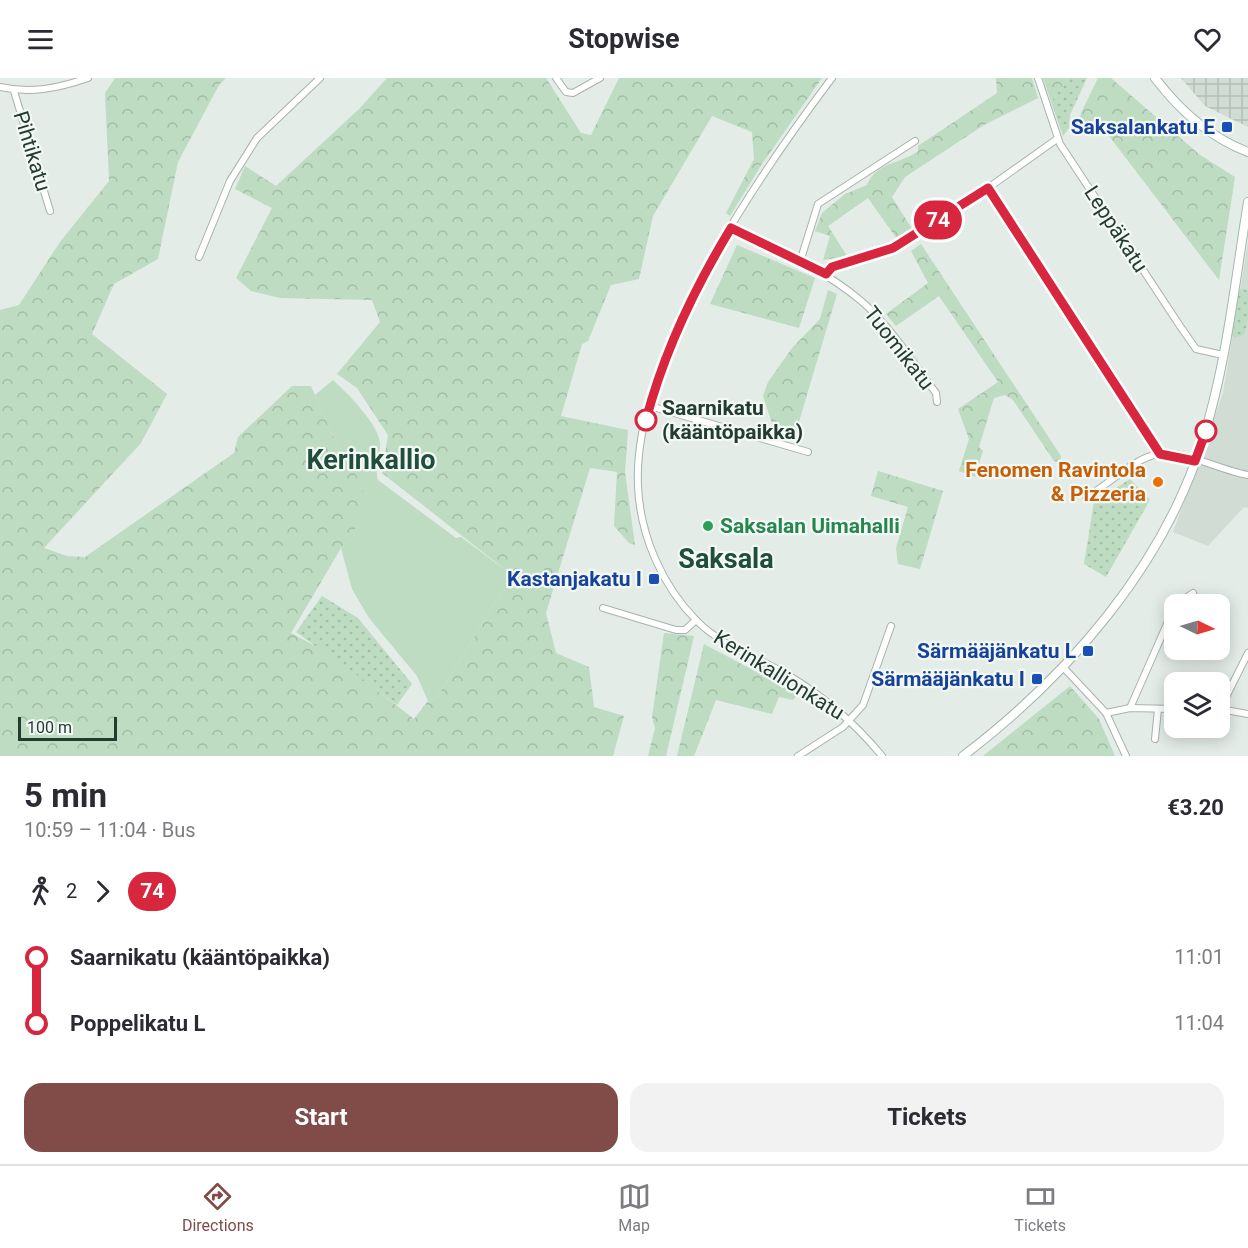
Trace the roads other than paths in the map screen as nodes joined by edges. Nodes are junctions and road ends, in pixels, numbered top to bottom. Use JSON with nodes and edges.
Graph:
{"nodes":[{"id":1,"x":88,"y":78,"type":"edge"},
{"id":2,"x":320,"y":78,"type":"edge"},
{"id":3,"x":556,"y":78,"type":"edge"},
{"id":4,"x":600,"y":78,"type":"edge"},
{"id":5,"x":832,"y":78,"type":"edge"},
{"id":6,"x":1038,"y":78,"type":"edge"},
{"id":7,"x":1155,"y":78,"type":"edge"},
{"id":8,"x":0,"y":87,"type":"edge"},
{"id":9,"x":14,"y":91,"type":"junction"},
{"id":10,"x":1057,"y":139,"type":"junction"},
{"id":11,"x":915,"y":141,"type":"dead end"},
{"id":12,"x":1248,"y":152,"type":"edge"},
{"id":13,"x":988,"y":188,"type":"junction"},
{"id":14,"x":1248,"y":202,"type":"edge"},
{"id":15,"x":50,"y":211,"type":"dead end"},
{"id":16,"x":731,"y":228,"type":"junction"},
{"id":17,"x":199,"y":257,"type":"dead end"},
{"id":18,"x":800,"y":262,"type":"junction"},
{"id":19,"x":826,"y":274,"type":"junction"},
{"id":20,"x":1222,"y":356,"type":"junction"},
{"id":21,"x":937,"y":402,"type":"dead end"},
{"id":22,"x":650,"y":406,"type":"junction"},
{"id":23,"x":808,"y":452,"type":"dead end"},
{"id":24,"x":1160,"y":454,"type":"junction"},
{"id":25,"x":1195,"y":461,"type":"junction"},
{"id":26,"x":1248,"y":475,"type":"edge"},
{"id":27,"x":1086,"y":497,"type":"dead end"},
{"id":28,"x":603,"y":608,"type":"dead end"},
{"id":29,"x":696,"y":620,"type":"junction"},
{"id":30,"x":891,"y":626,"type":"dead end"},
{"id":31,"x":1164,"y":633,"type":"edge"},
{"id":32,"x":1248,"y":653,"type":"edge"},
{"id":33,"x":1063,"y":667,"type":"junction"},
{"id":34,"x":1230,"y":689,"type":"edge"},
{"id":35,"x":1130,"y":708,"type":"junction"},
{"id":36,"x":1158,"y":709,"type":"junction"},
{"id":37,"x":1164,"y":709,"type":"edge"},
{"id":38,"x":1230,"y":711,"type":"edge"},
{"id":39,"x":1106,"y":713,"type":"junction"},
{"id":40,"x":1248,"y":714,"type":"edge"},
{"id":41,"x":850,"y":720,"type":"junction"},
{"id":42,"x":1155,"y":739,"type":"dead end"},
{"id":43,"x":798,"y":756,"type":"edge"},
{"id":44,"x":882,"y":756,"type":"edge"},
{"id":45,"x":963,"y":756,"type":"edge"},
{"id":46,"x":1126,"y":756,"type":"edge"}],
"edges":[{"from":1,"to":9,"type":"street","name":"Pihtikatu"},
{"from":2,"to":17,"type":"street"},
{"from":3,"to":4,"type":"street"},
{"from":5,"to":16,"type":"street","name":"Kerinkallionkatu"},
{"from":6,"to":10,"type":"street","name":"Leppäkatu"},
{"from":7,"to":12,"type":"street"},
{"from":8,"to":9,"type":"street","name":"Pihtikatu"},
{"from":9,"to":15,"type":"street","name":"Pihtikatu"},
{"from":10,"to":13,"type":"street"},
{"from":10,"to":20,"type":"street","name":"Leppäkatu"},
{"from":11,"to":18,"type":"street"},
{"from":13,"to":19,"type":"street"},
{"from":13,"to":24,"type":"street"},
{"from":14,"to":20,"type":"street"},
{"from":16,"to":18,"type":"street","name":"Tuomikatu"},
{"from":16,"to":22,"type":"street","name":"Kerinkallionkatu"},
{"from":18,"to":19,"type":"street","name":"Tuomikatu"},
{"from":19,"to":21,"type":"street","name":"Tuomikatu"},
{"from":20,"to":25,"type":"street"},
{"from":22,"to":23,"type":"street"},
{"from":22,"to":29,"type":"street","name":"Kerinkallionkatu"},
{"from":24,"to":25,"type":"street"},
{"from":24,"to":27,"type":"street"},
{"from":25,"to":26,"type":"street"},
{"from":25,"to":33,"type":"street"},
{"from":28,"to":29,"type":"street"},
{"from":29,"to":41,"type":"street","name":"Kerinkallionkatu"},
{"from":30,"to":41,"type":"street"},
{"from":31,"to":35,"type":"street"},
{"from":32,"to":34,"type":"street"},
{"from":33,"to":39,"type":"street"},
{"from":33,"to":45,"type":"street"},
{"from":35,"to":36,"type":"street"},
{"from":35,"to":39,"type":"street"},
{"from":36,"to":37,"type":"street"},
{"from":36,"to":42,"type":"street"},
{"from":38,"to":40,"type":"street"},
{"from":39,"to":46,"type":"street"},
{"from":41,"to":43,"type":"street"},
{"from":41,"to":44,"type":"street","name":"Kerinkallionkatu"}]}
